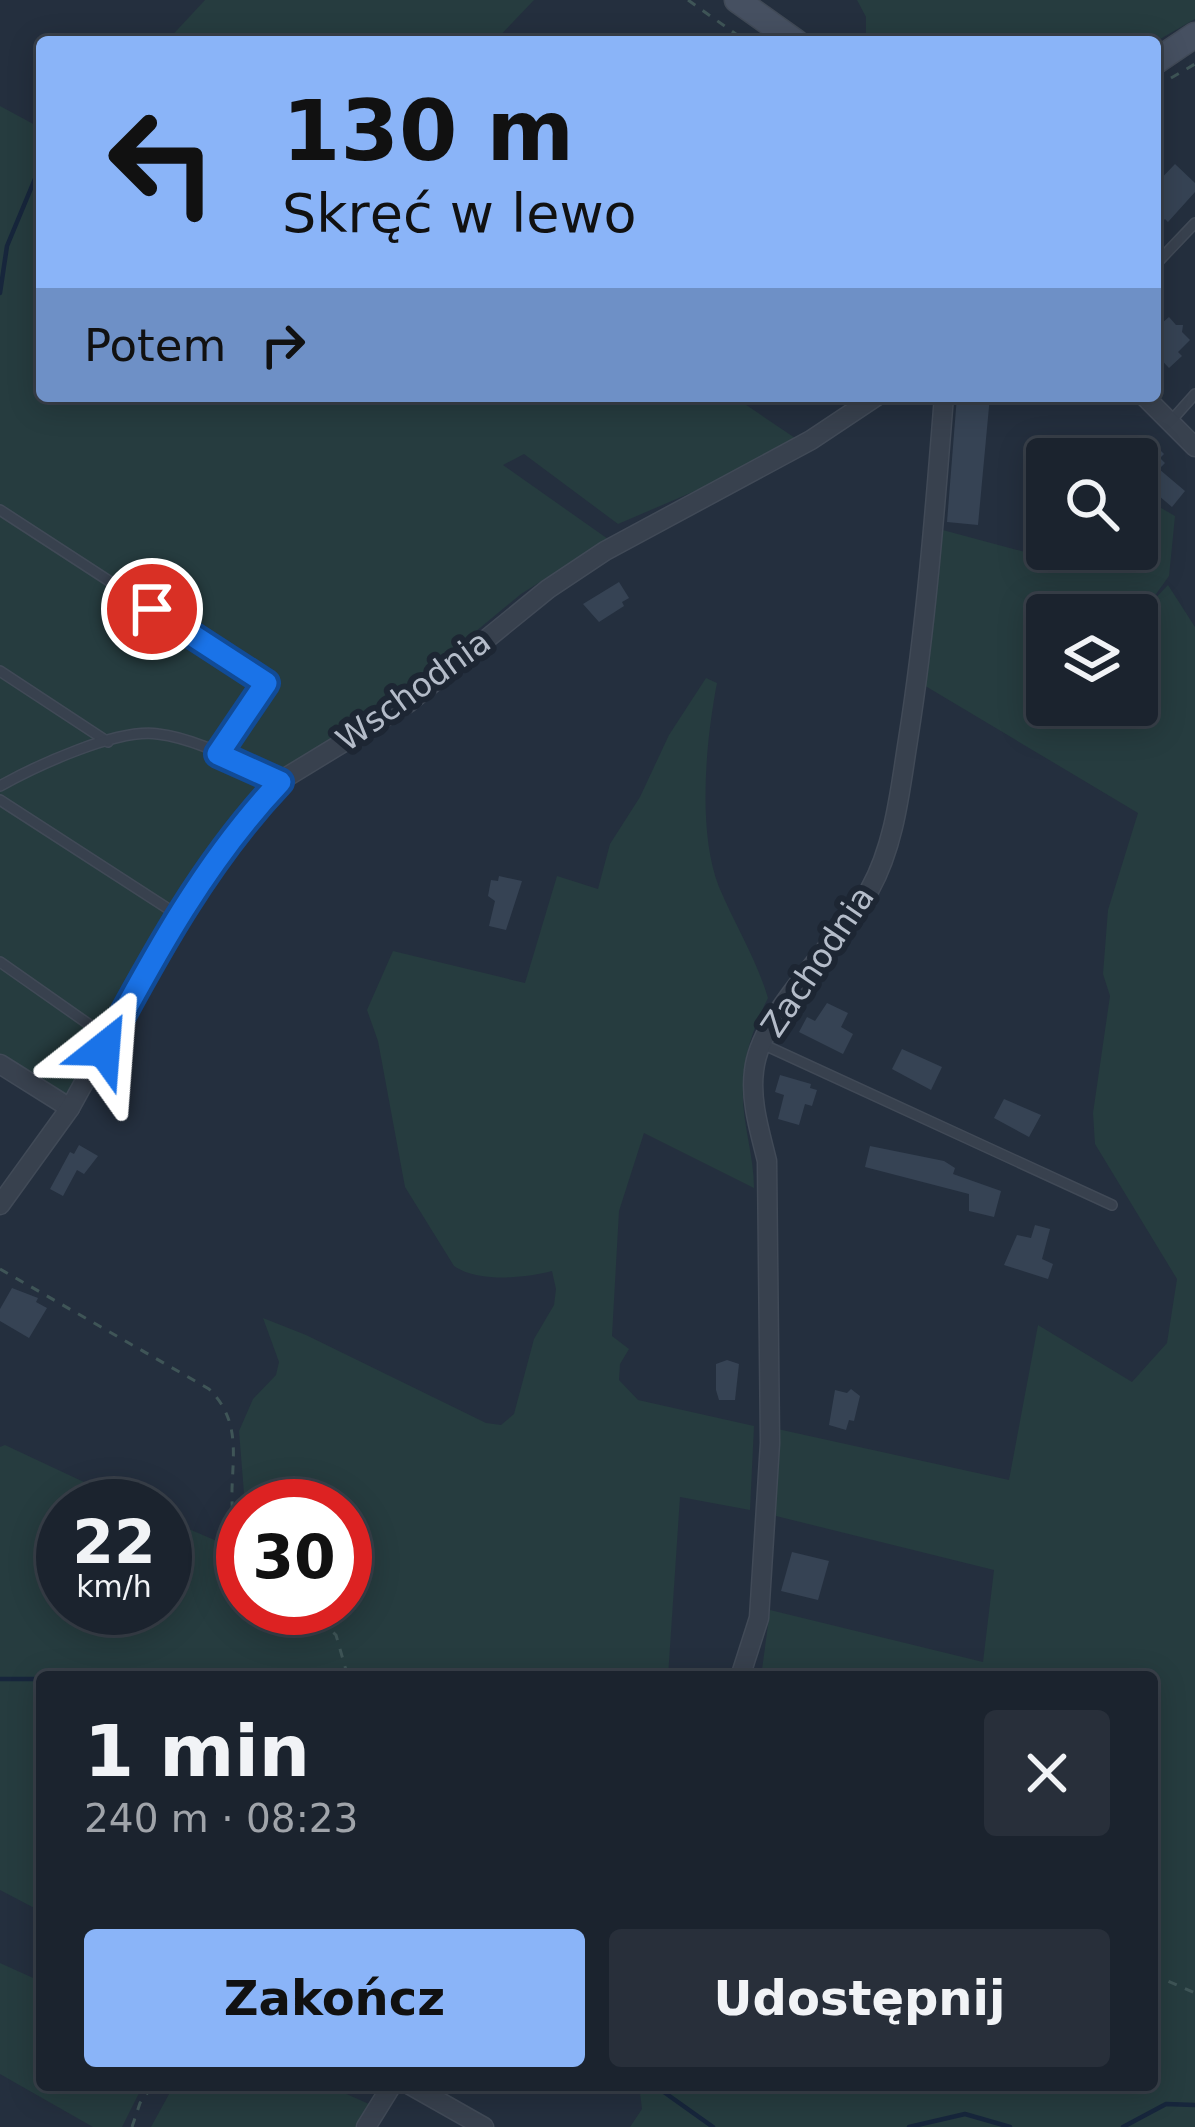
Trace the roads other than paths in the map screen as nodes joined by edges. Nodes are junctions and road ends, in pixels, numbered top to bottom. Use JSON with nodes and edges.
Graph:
{"nodes":[{"id":1,"x":737,"y":0,"type":"edge"},
{"id":2,"x":1195,"y":34,"type":"edge"},
{"id":3,"x":788,"y":36,"type":"edge"},
{"id":4,"x":1161,"y":71,"type":"edge"},
{"id":5,"x":1195,"y":223,"type":"edge"},
{"id":6,"x":1161,"y":259,"type":"edge"},
{"id":7,"x":1195,"y":394,"type":"edge"},
{"id":8,"x":868,"y":402,"type":"edge"},
{"id":9,"x":943,"y":402,"type":"edge"},
{"id":10,"x":1150,"y":402,"type":"edge"},
{"id":11,"x":1170,"y":422,"type":"junction"},
{"id":12,"x":1195,"y":447,"type":"edge"},
{"id":13,"x":0,"y":509,"type":"edge"},
{"id":14,"x":0,"y":671,"type":"edge"},
{"id":15,"x":108,"y":742,"type":"junction"},
{"id":16,"x":218,"y":754,"type":"junction"},
{"id":17,"x":280,"y":782,"type":"junction"},
{"id":18,"x":0,"y":786,"type":"edge"},
{"id":19,"x":0,"y":800,"type":"edge"},
{"id":20,"x":166,"y":908,"type":"dead end"},
{"id":21,"x":0,"y":962,"type":"edge"},
{"id":22,"x":97,"y":1030,"type":"dead end"},
{"id":23,"x":760,"y":1043,"type":"junction"},
{"id":24,"x":0,"y":1064,"type":"edge"},
{"id":25,"x":70,"y":1108,"type":"junction"},
{"id":26,"x":0,"y":1204,"type":"edge"},
{"id":27,"x":1112,"y":1204,"type":"dead end"},
{"id":28,"x":742,"y":1671,"type":"dead end"},
{"id":29,"x":388,"y":2091,"type":"edge"},
{"id":30,"x":421,"y":2091,"type":"edge"},
{"id":31,"x":366,"y":2127,"type":"edge"},
{"id":32,"x":484,"y":2127,"type":"edge"}],
"edges":[{"from":1,"to":3,"type":"street"},
{"from":2,"to":4,"type":"street"},
{"from":5,"to":6,"type":"lane"},
{"from":7,"to":11,"type":"lane"},
{"from":8,"to":17,"type":"street","name":"Wschodnia"},
{"from":9,"to":23,"type":"street","name":"Zachodnia"},
{"from":10,"to":11,"type":"street"},
{"from":11,"to":12,"type":"street"},
{"from":13,"to":16,"type":"lane"},
{"from":14,"to":15,"type":"lane"},
{"from":15,"to":16,"type":"lane"},
{"from":15,"to":18,"type":"lane"},
{"from":16,"to":17,"type":"lane"},
{"from":17,"to":25,"type":"street","name":"Wschodnia"},
{"from":19,"to":20,"type":"lane"},
{"from":21,"to":22,"type":"lane"},
{"from":23,"to":27,"type":"lane"},
{"from":23,"to":28,"type":"street","name":"Zachodnia"},
{"from":24,"to":25,"type":"street"},
{"from":25,"to":26,"type":"street","name":"Wschodnia"},
{"from":29,"to":31,"type":"street"},
{"from":30,"to":32,"type":"street"}]}
